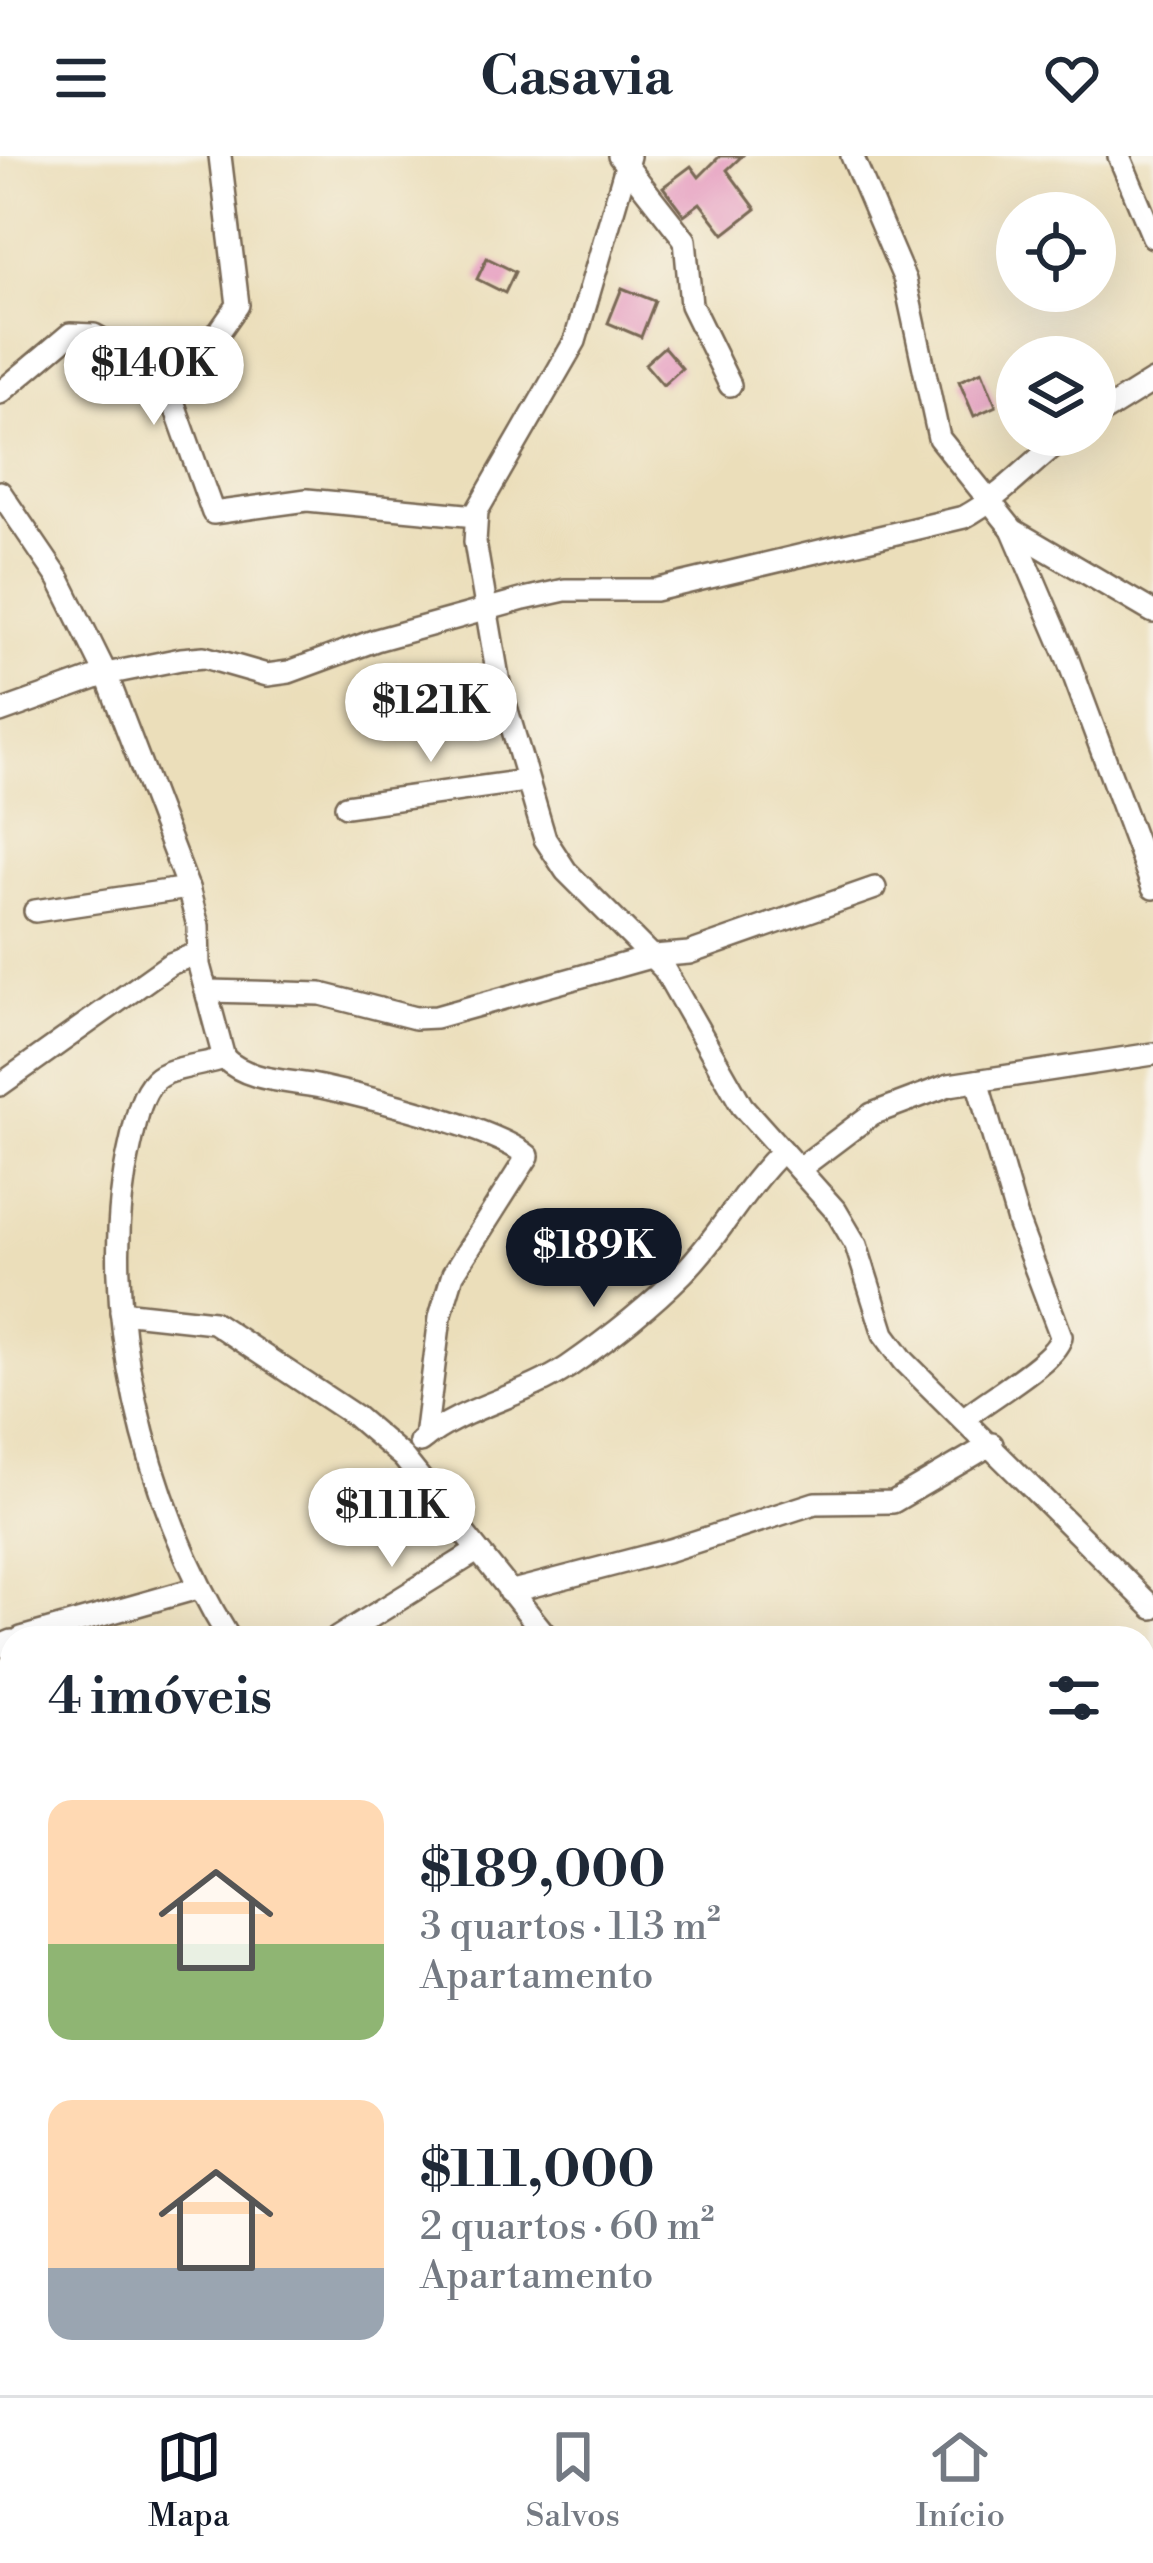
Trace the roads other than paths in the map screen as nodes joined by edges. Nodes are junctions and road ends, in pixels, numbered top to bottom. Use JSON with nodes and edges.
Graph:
{"nodes":[{"id":1,"x":220,"y":156,"type":"edge"},
{"id":2,"x":1119,"y":156,"type":"edge"},
{"id":3,"x":855,"y":157,"type":"edge"},
{"id":4,"x":624,"y":158,"type":"edge"},
{"id":5,"x":1153,"y":237,"type":"edge"},
{"id":6,"x":164,"y":373,"type":"junction"},
{"id":7,"x":1153,"y":381,"type":"edge"},
{"id":8,"x":730,"y":385,"type":"dead end"},
{"id":9,"x":0,"y":393,"type":"edge"},
{"id":10,"x":1116,"y":404,"type":"edge"},
{"id":11,"x":1042,"y":456,"type":"edge"},
{"id":12,"x":2,"y":498,"type":"edge"},
{"id":13,"x":993,"y":502,"type":"junction"},
{"id":14,"x":476,"y":516,"type":"junction"},
{"id":15,"x":1012,"y":530,"type":"junction"},
{"id":16,"x":490,"y":607,"type":"junction"},
{"id":17,"x":1153,"y":612,"type":"edge"},
{"id":18,"x":106,"y":674,"type":"junction"},
{"id":19,"x":0,"y":712,"type":"edge"},
{"id":20,"x":525,"y":782,"type":"junction"},
{"id":21,"x":346,"y":806,"type":"dead end"},
{"id":22,"x":188,"y":888,"type":"junction"},
{"id":23,"x":875,"y":888,"type":"dead end"},
{"id":24,"x":1153,"y":888,"type":"edge"},
{"id":25,"x":35,"y":911,"type":"dead end"},
{"id":26,"x":198,"y":953,"type":"junction"},
{"id":27,"x":654,"y":956,"type":"junction"},
{"id":28,"x":208,"y":991,"type":"junction"},
{"id":29,"x":1153,"y":1054,"type":"edge"},
{"id":30,"x":224,"y":1058,"type":"junction"},
{"id":31,"x":976,"y":1081,"type":"junction"},
{"id":32,"x":0,"y":1085,"type":"edge"},
{"id":33,"x":782,"y":1151,"type":"junction"},
{"id":34,"x":799,"y":1169,"type":"junction"},
{"id":35,"x":122,"y":1312,"type":"junction"},
{"id":36,"x":966,"y":1417,"type":"junction"},
{"id":37,"x":425,"y":1438,"type":"junction"},
{"id":38,"x":992,"y":1444,"type":"junction"},
{"id":39,"x":403,"y":1457,"type":"junction"},
{"id":40,"x":477,"y":1551,"type":"junction"},
{"id":41,"x":198,"y":1588,"type":"junction"},
{"id":42,"x":509,"y":1592,"type":"junction"},
{"id":43,"x":1153,"y":1608,"type":"edge"},
{"id":44,"x":64,"y":1626,"type":"edge"},
{"id":45,"x":222,"y":1626,"type":"edge"},
{"id":46,"x":357,"y":1626,"type":"edge"},
{"id":47,"x":538,"y":1626,"type":"edge"}],
"edges":[{"from":1,"to":6,"type":"street"},
{"from":2,"to":5,"type":"street"},
{"from":3,"to":13,"type":"street"},
{"from":4,"to":8,"type":"street"},
{"from":4,"to":14,"type":"street"},
{"from":6,"to":9,"type":"street"},
{"from":6,"to":14,"type":"street"},
{"from":7,"to":10,"type":"street"},
{"from":11,"to":13,"type":"street"},
{"from":12,"to":18,"type":"street"},
{"from":13,"to":15,"type":"street"},
{"from":13,"to":16,"type":"street"},
{"from":14,"to":16,"type":"street"},
{"from":15,"to":17,"type":"street"},
{"from":15,"to":24,"type":"street"},
{"from":16,"to":18,"type":"street"},
{"from":16,"to":20,"type":"street"},
{"from":18,"to":19,"type":"street"},
{"from":18,"to":22,"type":"street"},
{"from":20,"to":21,"type":"street"},
{"from":20,"to":27,"type":"street"},
{"from":22,"to":25,"type":"street"},
{"from":22,"to":26,"type":"street"},
{"from":23,"to":27,"type":"street"},
{"from":26,"to":28,"type":"street"},
{"from":26,"to":32,"type":"street"},
{"from":27,"to":28,"type":"street"},
{"from":27,"to":33,"type":"street"},
{"from":28,"to":30,"type":"street"},
{"from":29,"to":31,"type":"street"},
{"from":30,"to":35,"type":"street"},
{"from":30,"to":37,"type":"street"},
{"from":31,"to":34,"type":"street"},
{"from":31,"to":36,"type":"street"},
{"from":33,"to":34,"type":"street"},
{"from":33,"to":37,"type":"street"},
{"from":34,"to":36,"type":"street"},
{"from":35,"to":39,"type":"street"},
{"from":35,"to":41,"type":"street"},
{"from":36,"to":38,"type":"street"},
{"from":37,"to":39,"type":"street"},
{"from":38,"to":42,"type":"street"},
{"from":38,"to":43,"type":"street"},
{"from":39,"to":40,"type":"street"},
{"from":40,"to":42,"type":"street"},
{"from":40,"to":46,"type":"street"},
{"from":41,"to":44,"type":"street"},
{"from":41,"to":45,"type":"street"},
{"from":42,"to":47,"type":"street"}]}
